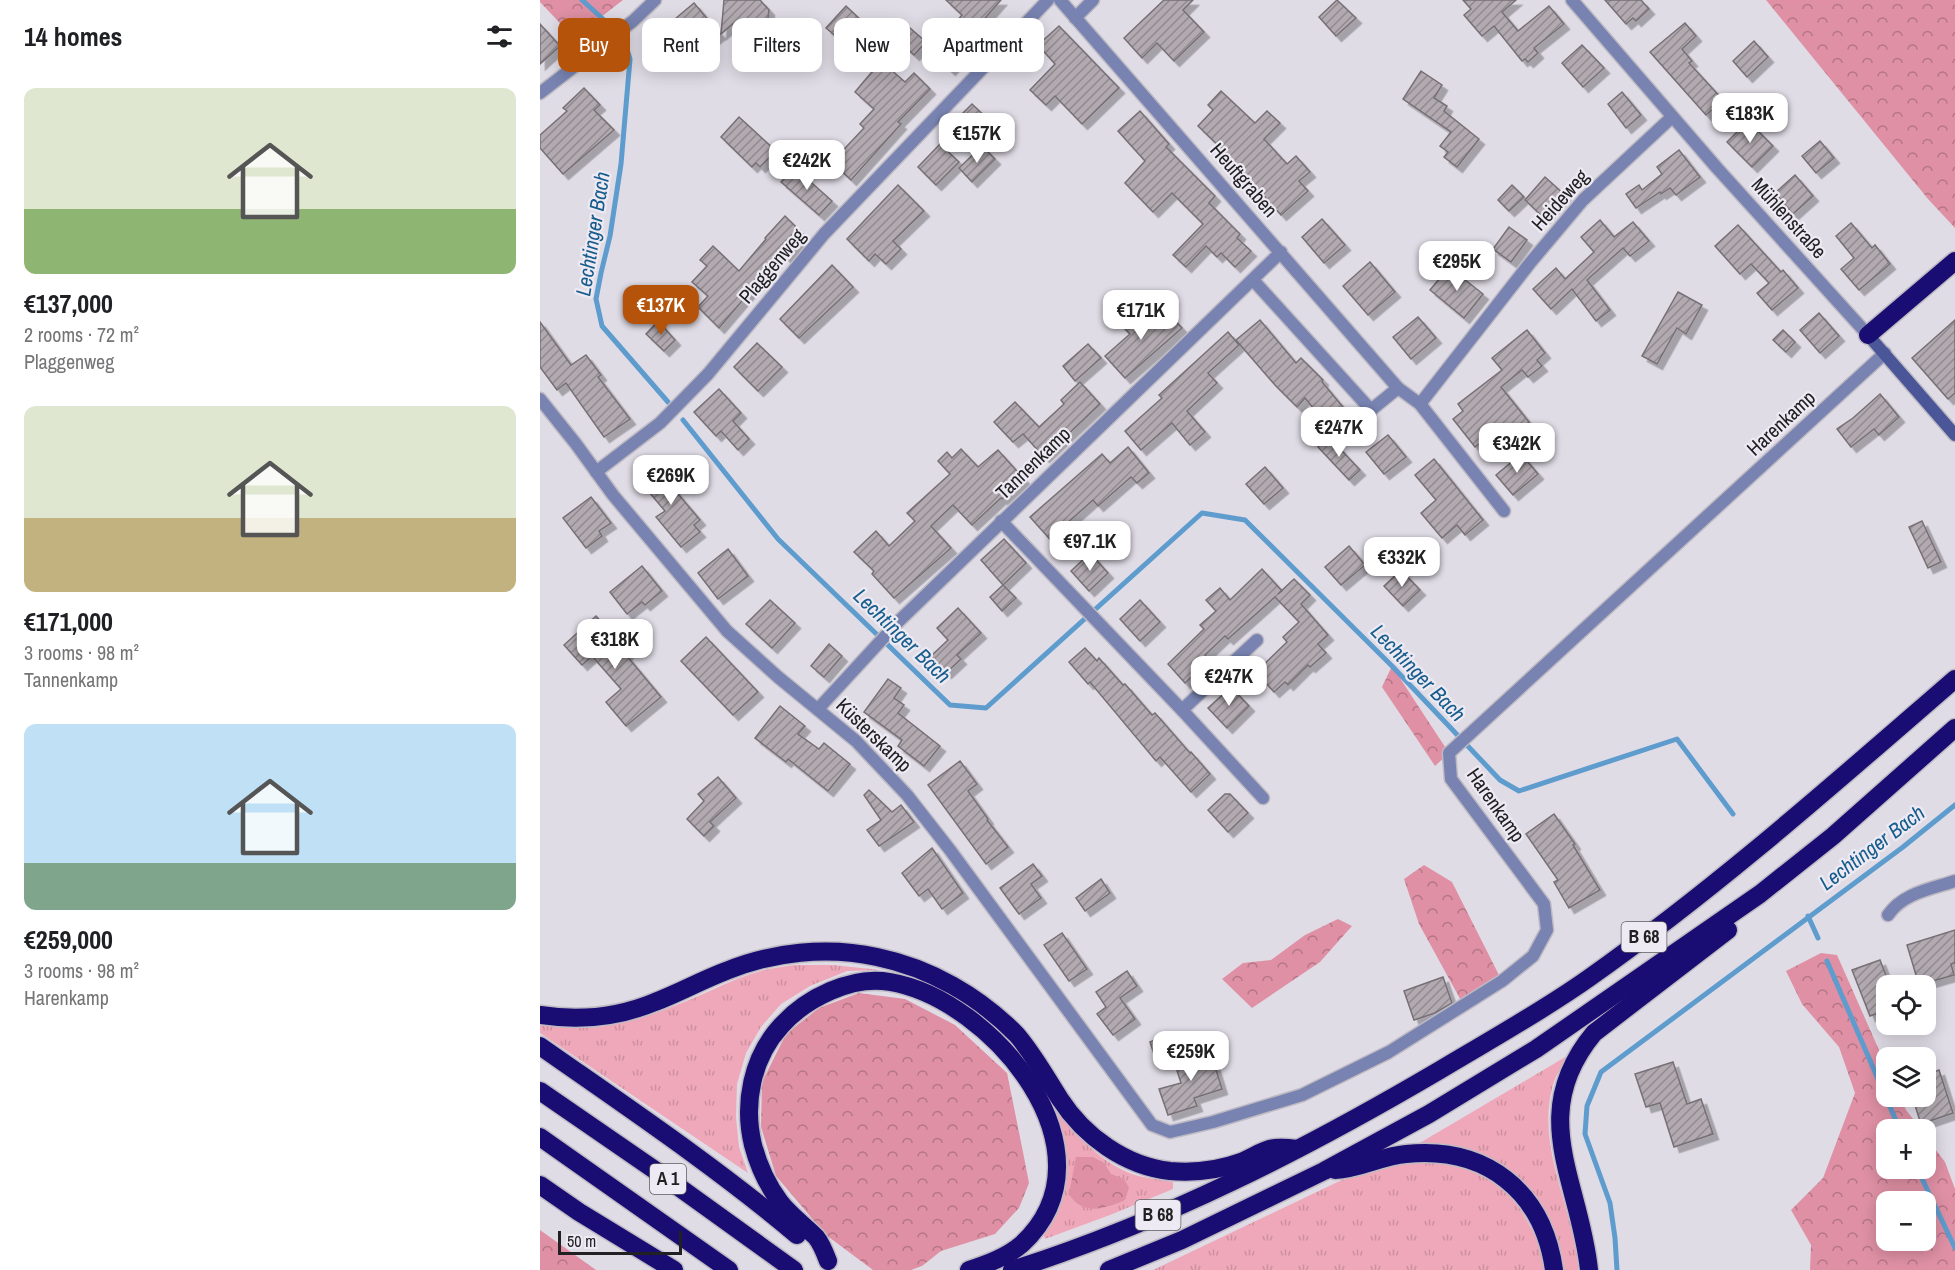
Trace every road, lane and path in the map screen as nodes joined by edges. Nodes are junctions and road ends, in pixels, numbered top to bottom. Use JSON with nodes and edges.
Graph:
{"nodes":[{"id":1,"x":655,"y":0,"type":"edge"},
{"id":2,"x":1048,"y":0,"type":"edge"},
{"id":3,"x":1060,"y":0,"type":"edge"},
{"id":4,"x":1093,"y":0,"type":"edge"},
{"id":5,"x":1572,"y":0,"type":"edge"},
{"id":6,"x":1075,"y":18,"type":"junction"},
{"id":7,"x":540,"y":93,"type":"edge"},
{"id":8,"x":1672,"y":117,"type":"junction"},
{"id":9,"x":1281,"y":252,"type":"junction"},
{"id":10,"x":1955,"y":261,"type":"edge"},
{"id":11,"x":1254,"y":281,"type":"junction"},
{"id":12,"x":1869,"y":335,"type":"junction"},
{"id":13,"x":1885,"y":353,"type":"junction"},
{"id":14,"x":1398,"y":388,"type":"junction"},
{"id":15,"x":540,"y":399,"type":"edge"},
{"id":16,"x":1420,"y":404,"type":"junction"},
{"id":17,"x":1955,"y":435,"type":"edge"},
{"id":18,"x":596,"y":472,"type":"junction"},
{"id":19,"x":1504,"y":511,"type":"dead end"},
{"id":20,"x":1001,"y":521,"type":"junction"},
{"id":21,"x":1257,"y":640,"type":"dead end"},
{"id":22,"x":1955,"y":679,"type":"edge"},
{"id":23,"x":818,"y":709,"type":"junction"},
{"id":24,"x":1182,"y":710,"type":"junction"},
{"id":25,"x":1955,"y":728,"type":"edge"},
{"id":26,"x":1263,"y":798,"type":"dead end"},
{"id":27,"x":1955,"y":881,"type":"edge"},
{"id":28,"x":1760,"y":894,"type":"junction"},
{"id":29,"x":1888,"y":915,"type":"dead end"},
{"id":30,"x":540,"y":1015,"type":"edge"},
{"id":31,"x":540,"y":1046,"type":"edge"},
{"id":32,"x":540,"y":1091,"type":"edge"},
{"id":33,"x":1152,"y":1125,"type":"joint"},
{"id":34,"x":540,"y":1137,"type":"edge"},
{"id":35,"x":1299,"y":1149,"type":"junction"},
{"id":36,"x":1324,"y":1171,"type":"junction"},
{"id":37,"x":540,"y":1185,"type":"edge"},
{"id":38,"x":835,"y":1265,"type":"edge"},
{"id":39,"x":674,"y":1270,"type":"edge"},
{"id":40,"x":729,"y":1270,"type":"edge"},
{"id":41,"x":794,"y":1270,"type":"edge"},
{"id":42,"x":969,"y":1270,"type":"edge"},
{"id":43,"x":1012,"y":1270,"type":"edge"},
{"id":44,"x":1109,"y":1270,"type":"edge"},
{"id":45,"x":1554,"y":1270,"type":"edge"},
{"id":46,"x":1589,"y":1270,"type":"edge"}],
"edges":[{"from":1,"to":7,"type":"street"},
{"from":2,"to":18,"type":"street","name":"Plaggenweg"},
{"from":3,"to":6,"type":"street","name":"Heuftgraben"},
{"from":4,"to":6,"type":"street"},
{"from":5,"to":8,"type":"street","name":"Mühlenstraße"},
{"from":6,"to":9,"type":"street","name":"Heuftgraben"},
{"from":8,"to":12,"type":"street","name":"Mühlenstraße"},
{"from":8,"to":16,"type":"street","name":"Heideweg"},
{"from":9,"to":11,"type":"street","name":"Tannenkamp"},
{"from":9,"to":14,"type":"street","name":"Heuftgraben"},
{"from":10,"to":12,"type":"highway"},
{"from":11,"to":14,"type":"street"},
{"from":11,"to":20,"type":"street","name":"Tannenkamp"},
{"from":12,"to":13,"type":"street","name":"Mühlenstraße"},
{"from":13,"to":17,"type":"street","name":"Mühlenstraße"},
{"from":13,"to":33,"type":"street","name":"Harenkamp"},
{"from":14,"to":16,"type":"street","name":"Heuftgraben"},
{"from":15,"to":18,"type":"street","name":"Küsterskamp"},
{"from":16,"to":19,"type":"street","name":"Heuftgraben"},
{"from":18,"to":23,"type":"street","name":"Küsterskamp"},
{"from":20,"to":23,"type":"street","name":"Tannenkamp"},
{"from":20,"to":24,"type":"street"},
{"from":21,"to":24,"type":"street"},
{"from":22,"to":35,"type":"highway","number":"B 68"},
{"from":23,"to":33,"type":"street","name":"Küsterskamp"},
{"from":24,"to":26,"type":"street"},
{"from":25,"to":28,"type":"highway","number":"B 68"},
{"from":27,"to":29,"type":"street"},
{"from":28,"to":36,"type":"highway","number":"B 68"},
{"from":28,"to":46,"type":"highway"},
{"from":30,"to":35,"type":"highway"},
{"from":31,"to":38,"type":"highway"},
{"from":32,"to":41,"type":"highway","number":"A 1"},
{"from":34,"to":40,"type":"highway","number":"A 1"},
{"from":35,"to":43,"type":"highway","number":"B 68"},
{"from":36,"to":44,"type":"highway","number":"B 68"},
{"from":36,"to":45,"type":"highway"},
{"from":37,"to":39,"type":"highway"},
{"from":38,"to":42,"type":"highway"}]}
